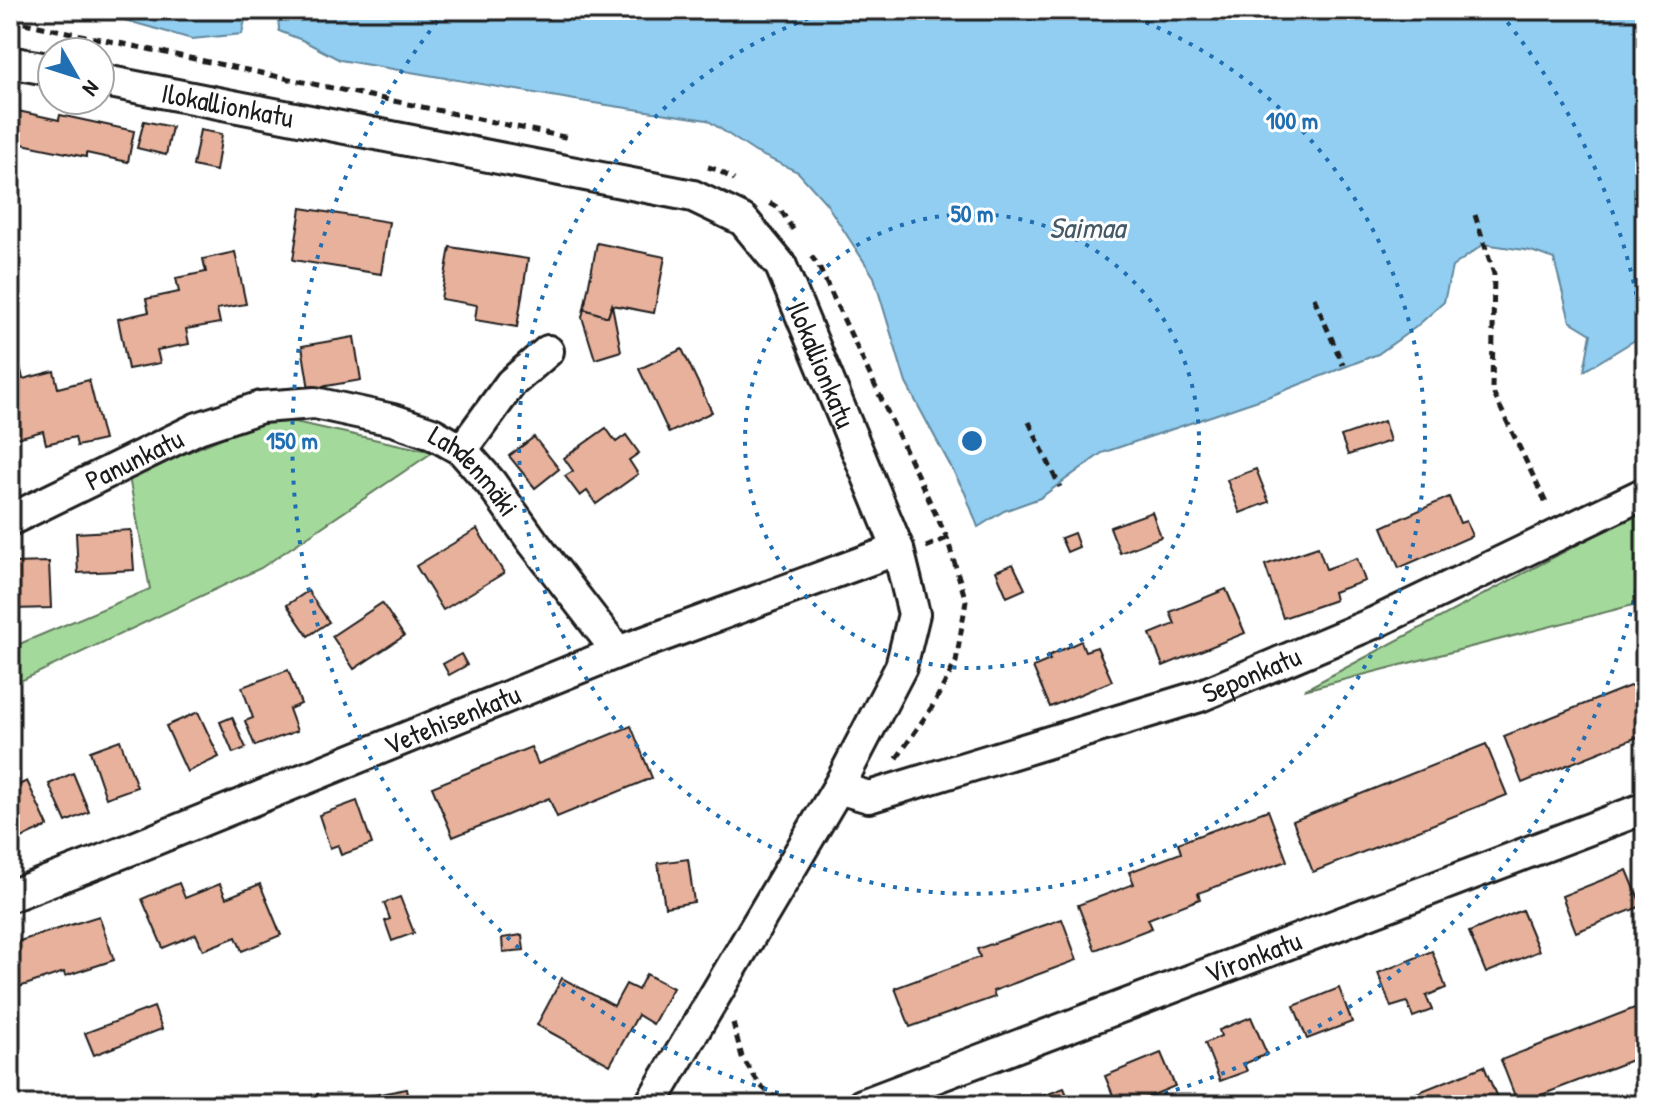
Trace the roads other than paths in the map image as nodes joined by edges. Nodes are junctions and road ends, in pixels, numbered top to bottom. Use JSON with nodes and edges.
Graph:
{"nodes":[{"id":1,"x":10,"y":62,"type":"edge"},
{"id":2,"x":36,"y":67,"type":"edge"},
{"id":3,"x":116,"y":83,"type":"edge"},
{"id":4,"x":548,"y":351,"type":"dead end"},
{"id":5,"x":261,"y":407,"type":"joint"},
{"id":6,"x":462,"y":450,"type":"junction"},
{"id":7,"x":1645,"y":493,"type":"edge"},
{"id":8,"x":10,"y":520,"type":"edge"},
{"id":9,"x":898,"y":549,"type":"junction"},
{"id":10,"x":618,"y":652,"type":"junction"},
{"id":11,"x":838,"y":788,"type":"junction"},
{"id":12,"x":1644,"y":812,"type":"edge"},
{"id":13,"x":10,"y":896,"type":"edge"},
{"id":14,"x":651,"y":1105,"type":"edge"},
{"id":15,"x":862,"y":1105,"type":"edge"}],
"edges":[{"from":1,"to":2,"type":"street"},
{"from":3,"to":9,"type":"street","name":"Ilokallionkatu"},
{"from":4,"to":6,"type":"street"},
{"from":5,"to":6,"type":"street","name":"Lahdenmäki"},
{"from":5,"to":8,"type":"street","name":"Panunkatu"},
{"from":6,"to":10,"type":"street","name":"Lahdenmäki"},
{"from":7,"to":11,"type":"street","name":"Seponkatu"},
{"from":9,"to":10,"type":"street","name":"Vetehisenkatu"},
{"from":9,"to":11,"type":"street","name":"Ilokallionkatu"},
{"from":10,"to":13,"type":"street","name":"Vetehisenkatu"},
{"from":11,"to":14,"type":"street","name":"Ilokallionkatu"},
{"from":12,"to":15,"type":"street","name":"Vironkatu"}]}
